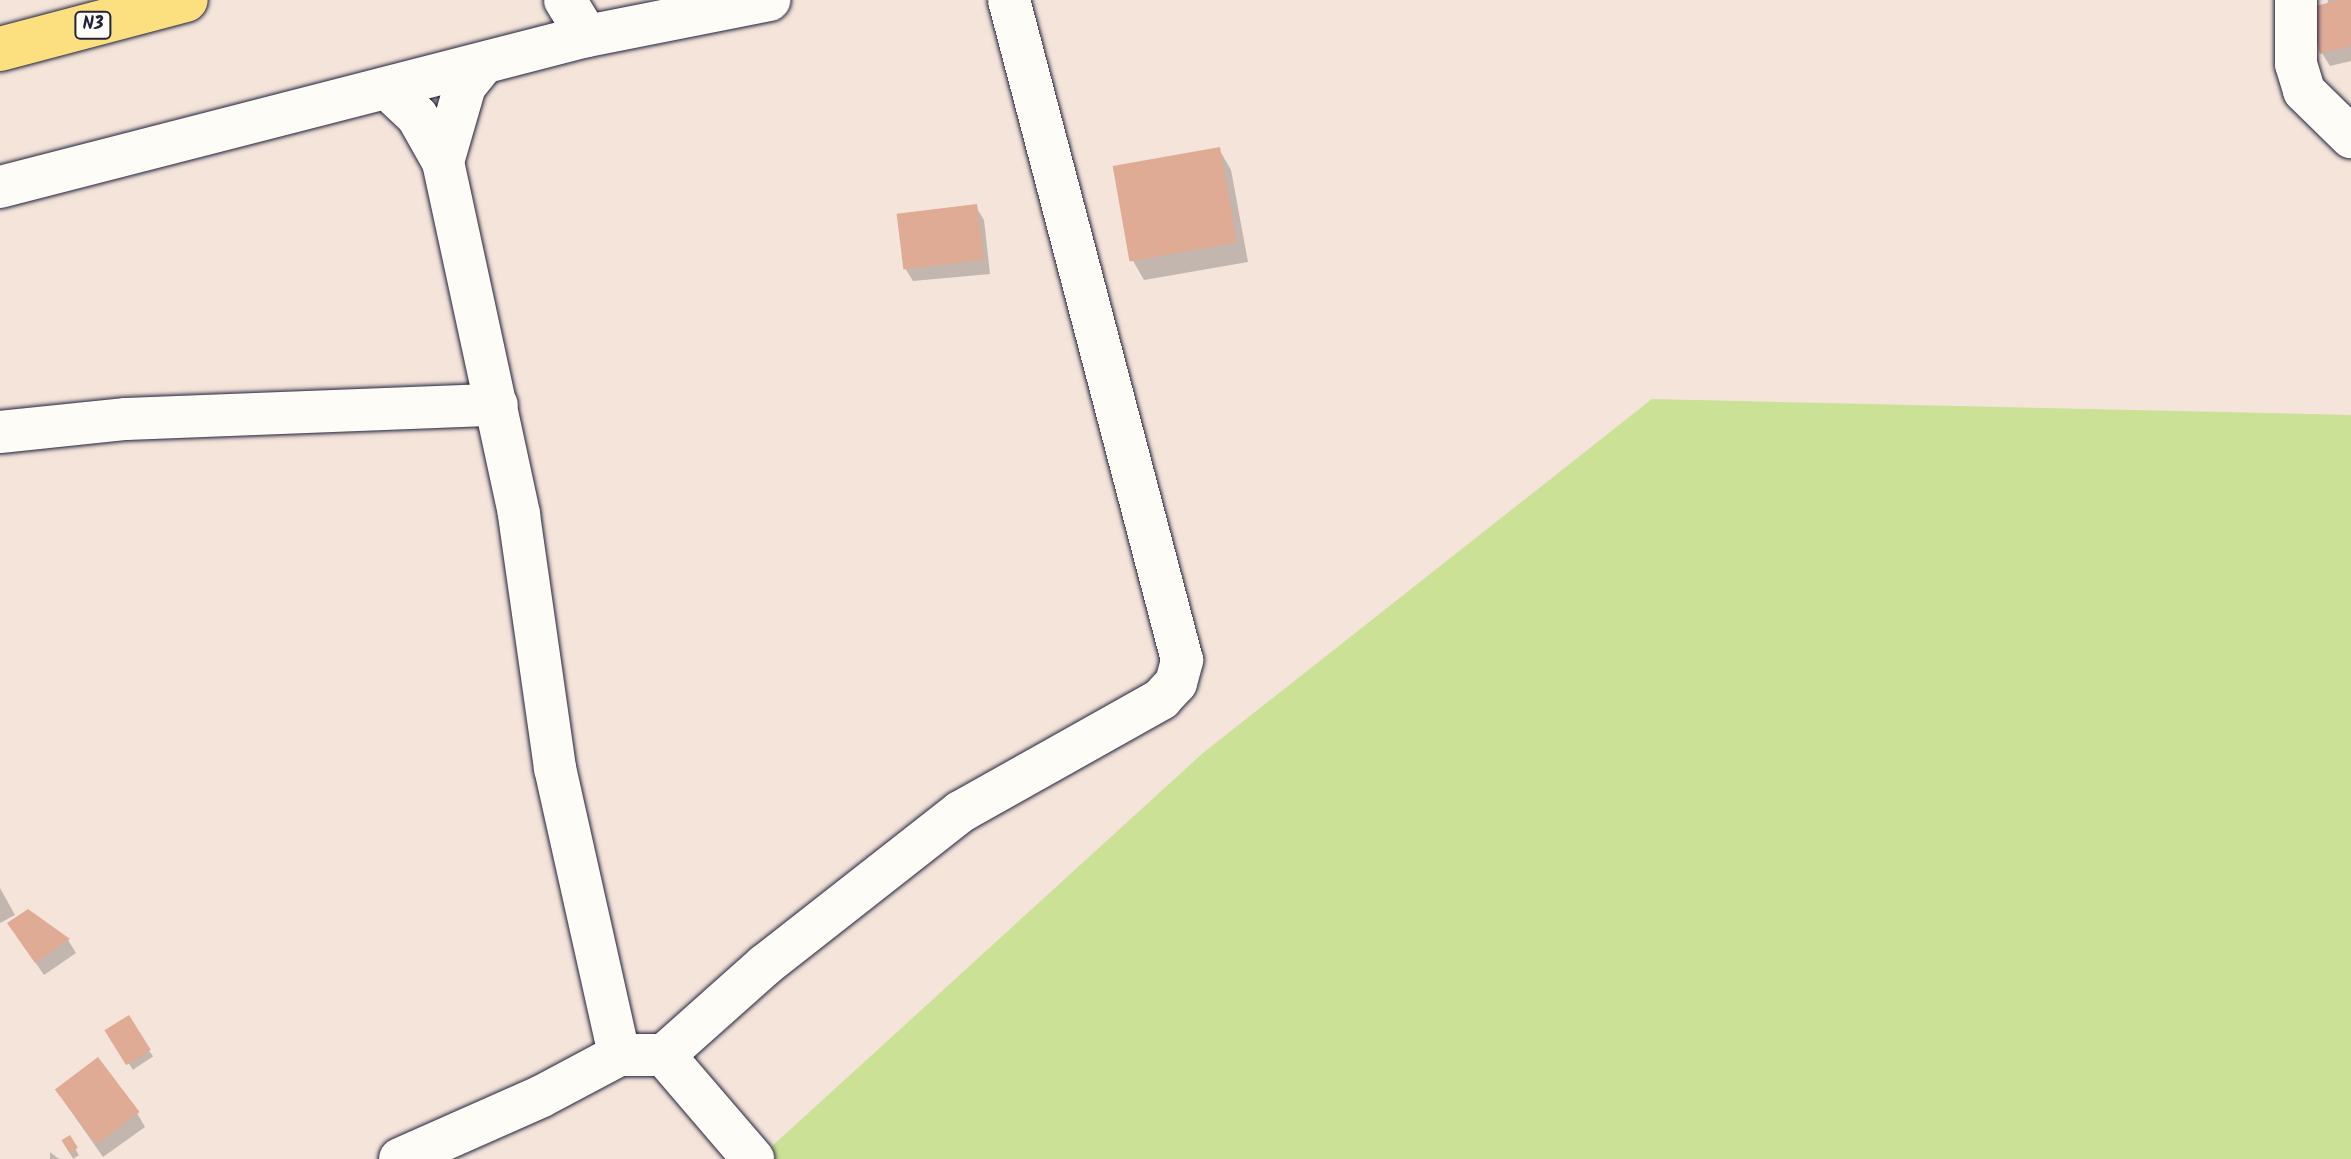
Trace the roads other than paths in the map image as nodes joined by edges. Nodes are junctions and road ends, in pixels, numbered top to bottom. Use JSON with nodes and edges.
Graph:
{"nodes":[{"id":1,"x":186,"y":0,"type":"edge"},
{"id":2,"x":565,"y":0,"type":"edge"},
{"id":3,"x":769,"y":0,"type":"edge"},
{"id":4,"x":1009,"y":0,"type":"edge"},
{"id":5,"x":2296,"y":0,"type":"edge"},
{"id":6,"x":587,"y":36,"type":"junction"},
{"id":7,"x":0,"y":49,"type":"edge"},
{"id":8,"x":483,"y":64,"type":"junction"},
{"id":9,"x":388,"y":89,"type":"junction"},
{"id":10,"x":2351,"y":137,"type":"edge"},
{"id":11,"x":443,"y":162,"type":"junction"},
{"id":12,"x":0,"y":187,"type":"edge"},
{"id":13,"x":497,"y":405,"type":"junction"},
{"id":14,"x":0,"y":432,"type":"edge"},
{"id":15,"x":619,"y":1055,"type":"junction"},
{"id":16,"x":664,"y":1055,"type":"junction"},
{"id":17,"x":400,"y":1159,"type":"edge"},
{"id":18,"x":753,"y":1159,"type":"edge"}],
"edges":[{"from":1,"to":7,"type":"highway","number":"N3"},
{"from":2,"to":6,"type":"street"},
{"from":3,"to":6,"type":"street"},
{"from":4,"to":16,"type":"street"},
{"from":5,"to":10,"type":"street"},
{"from":6,"to":8,"type":"street"},
{"from":8,"to":9,"type":"street"},
{"from":8,"to":11,"type":"street"},
{"from":9,"to":11,"type":"street"},
{"from":9,"to":12,"type":"street"},
{"from":11,"to":13,"type":"street"},
{"from":13,"to":14,"type":"street"},
{"from":13,"to":15,"type":"street"},
{"from":15,"to":16,"type":"street"},
{"from":15,"to":17,"type":"street"},
{"from":16,"to":18,"type":"street"}]}
